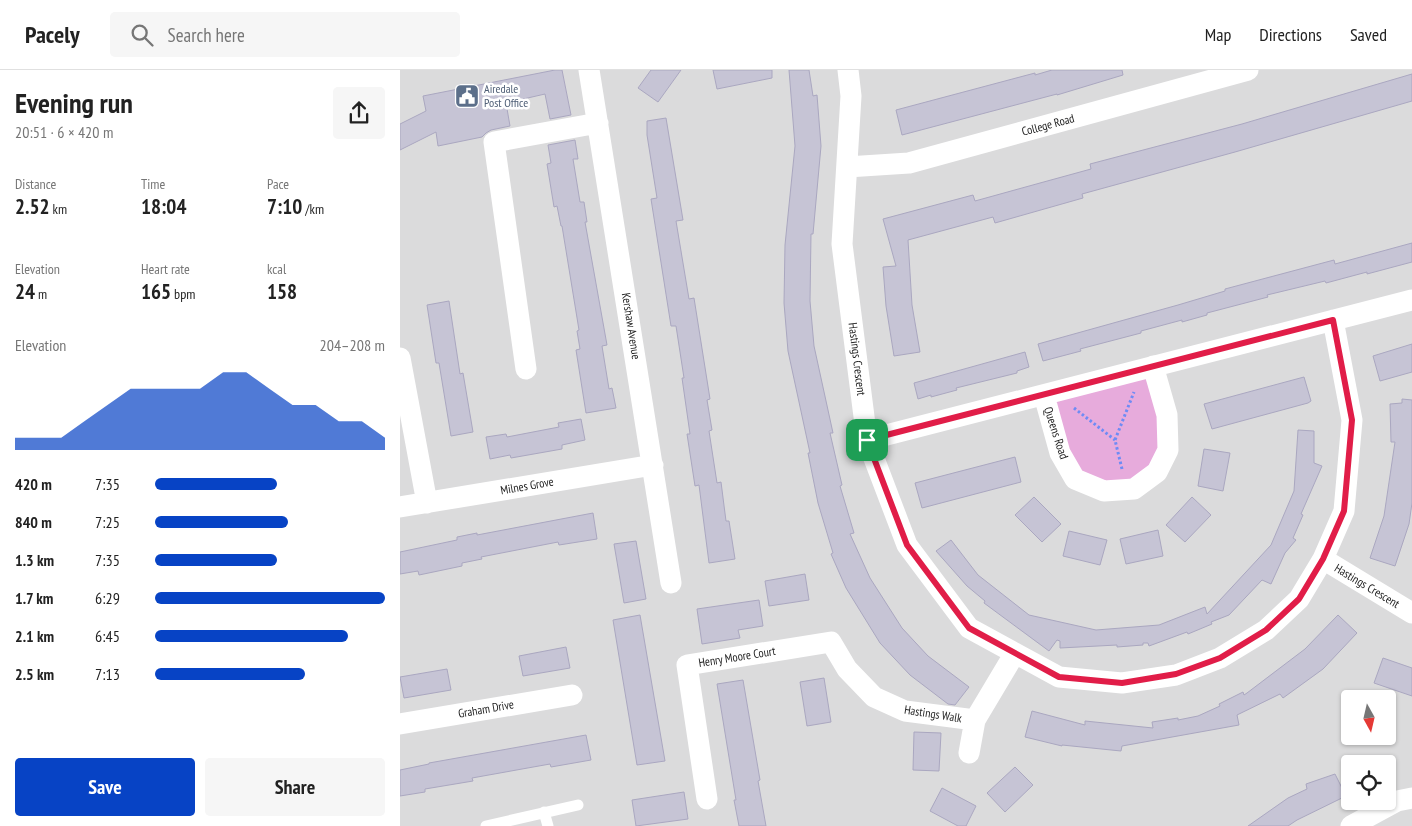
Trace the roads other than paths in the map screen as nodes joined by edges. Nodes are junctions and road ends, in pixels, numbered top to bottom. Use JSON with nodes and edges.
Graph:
{"nodes":[{"id":1,"x":590,"y":70,"type":"edge"},
{"id":2,"x":848,"y":70,"type":"edge"},
{"id":3,"x":1248,"y":70,"type":"edge"},
{"id":4,"x":598,"y":123,"type":"junction"},
{"id":5,"x":847,"y":167,"type":"junction"},
{"id":6,"x":1412,"y":300,"type":"edge"},
{"id":7,"x":1333,"y":320,"type":"junction"},
{"id":8,"x":400,"y":358,"type":"edge"},
{"id":9,"x":1148,"y":368,"type":"junction"},
{"id":10,"x":526,"y":369,"type":"dead end"},
{"id":11,"x":1049,"y":393,"type":"junction"},
{"id":12,"x":867,"y":440,"type":"junction"},
{"id":13,"x":653,"y":465,"type":"junction"},
{"id":14,"x":427,"y":503,"type":"junction"},
{"id":15,"x":400,"y":507,"type":"edge"},
{"id":16,"x":1323,"y":559,"type":"junction"},
{"id":17,"x":671,"y":582,"type":"dead end"},
{"id":18,"x":1412,"y":613,"type":"edge"},
{"id":19,"x":831,"y":642,"type":"joint"},
{"id":20,"x":1015,"y":653,"type":"junction"},
{"id":21,"x":572,"y":695,"type":"dead end"},
{"id":22,"x":975,"y":720,"type":"junction"},
{"id":23,"x":400,"y":724,"type":"edge"},
{"id":24,"x":969,"y":753,"type":"dead end"},
{"id":25,"x":1412,"y":798,"type":"edge"},
{"id":26,"x":707,"y":799,"type":"dead end"},
{"id":27,"x":578,"y":805,"type":"dead end"},
{"id":28,"x":544,"y":812,"type":"junction"},
{"id":29,"x":486,"y":826,"type":"edge"},
{"id":30,"x":548,"y":826,"type":"edge"},
{"id":31,"x":1351,"y":826,"type":"edge"}],
"edges":[{"from":1,"to":4,"type":"street","name":"Kershaw Avenue"},
{"from":2,"to":5,"type":"street","name":"Hastings Crescent"},
{"from":3,"to":5,"type":"street","name":"College Road"},
{"from":4,"to":10,"type":"street"},
{"from":4,"to":13,"type":"street","name":"Kershaw Avenue"},
{"from":5,"to":12,"type":"street","name":"Hastings Crescent"},
{"from":6,"to":7,"type":"street","name":"Queens Road"},
{"from":7,"to":9,"type":"street","name":"Queens Road"},
{"from":7,"to":16,"type":"street","name":"Hastings Crescent"},
{"from":8,"to":14,"type":"street"},
{"from":9,"to":11,"type":"street","name":"Queens Road"},
{"from":9,"to":11,"type":"street","name":"Queens Road"},
{"from":11,"to":12,"type":"street","name":"Queens Road"},
{"from":12,"to":20,"type":"street","name":"Hastings Crescent"},
{"from":13,"to":14,"type":"street","name":"Milnes Grove"},
{"from":13,"to":17,"type":"street","name":"Kershaw Avenue"},
{"from":14,"to":15,"type":"street","name":"Milnes Grove"},
{"from":16,"to":18,"type":"street","name":"Hastings Crescent"},
{"from":16,"to":20,"type":"street","name":"Hastings Crescent"},
{"from":19,"to":22,"type":"street","name":"Hastings Walk"},
{"from":19,"to":26,"type":"street","name":"Henry Moore Court"},
{"from":20,"to":22,"type":"street"},
{"from":21,"to":23,"type":"street","name":"Graham Drive"},
{"from":22,"to":24,"type":"street"},
{"from":25,"to":31,"type":"street"},
{"from":27,"to":28,"type":"lane"},
{"from":28,"to":29,"type":"lane"},
{"from":28,"to":30,"type":"lane"}]}
